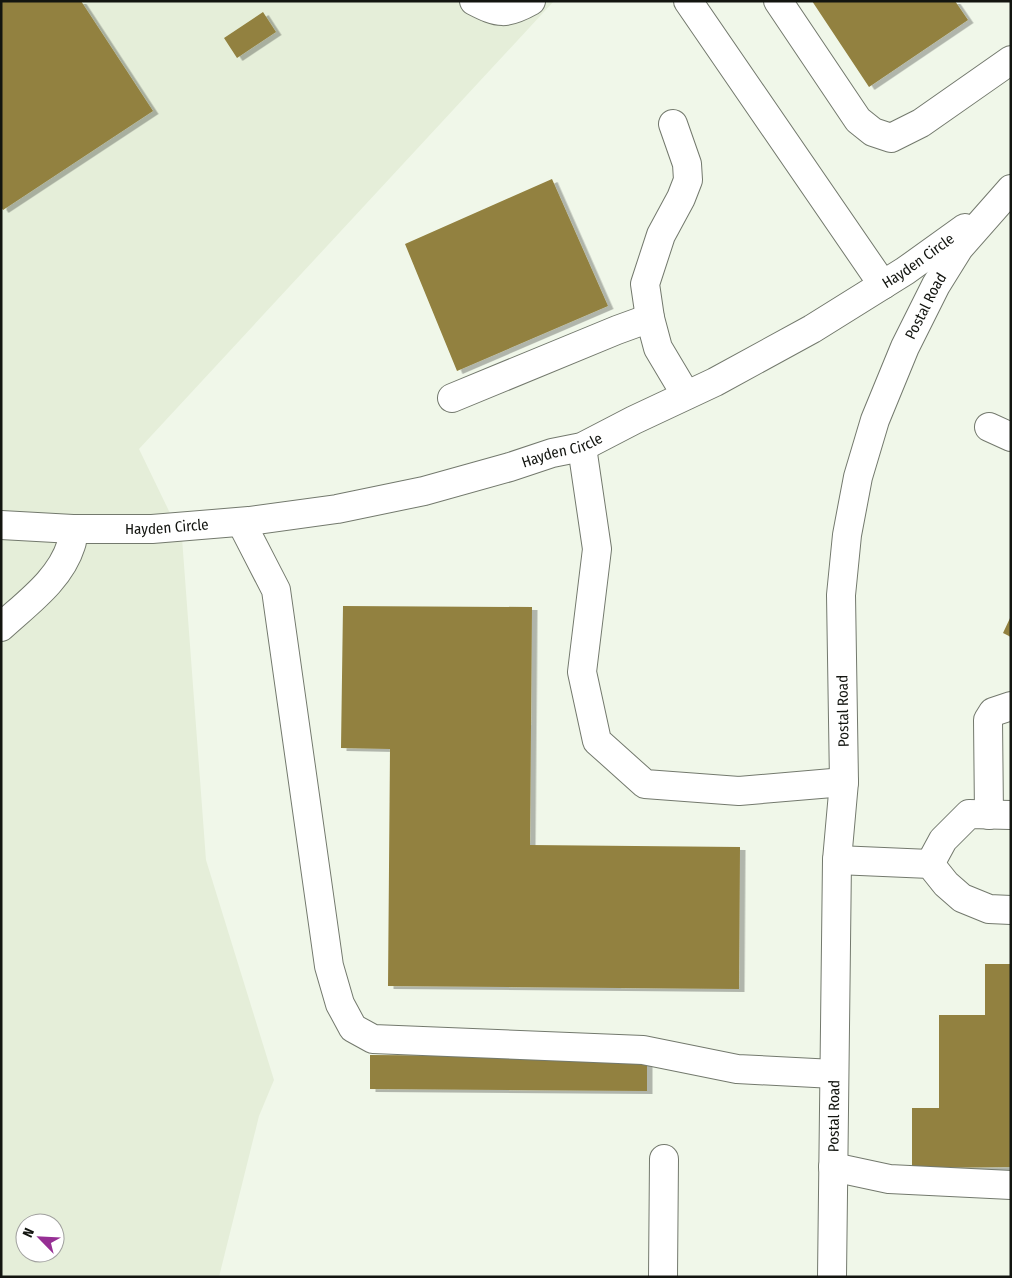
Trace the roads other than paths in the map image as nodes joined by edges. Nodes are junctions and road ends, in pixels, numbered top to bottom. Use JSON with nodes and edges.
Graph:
{"nodes":[{"id":1,"x":474,"y":1,"type":"edge"},
{"id":2,"x":530,"y":1,"type":"edge"},
{"id":3,"x":688,"y":1,"type":"edge"},
{"id":4,"x":778,"y":1,"type":"edge"},
{"id":5,"x":1011,"y":60,"type":"edge"},
{"id":6,"x":673,"y":124,"type":"dead end"},
{"id":7,"x":1003,"y":198,"type":"edge"},
{"id":8,"x":883,"y":285,"type":"junction"},
{"id":9,"x":650,"y":318,"type":"junction"},
{"id":10,"x":686,"y":395,"type":"junction"},
{"id":11,"x":452,"y":398,"type":"dead end"},
{"id":12,"x":582,"y":447,"type":"junction"},
{"id":13,"x":241,"y":522,"type":"junction"},
{"id":14,"x":1,"y":524,"type":"edge"},
{"id":15,"x":73,"y":530,"type":"junction"},
{"id":16,"x":1,"y":627,"type":"edge"},
{"id":17,"x":1011,"y":706,"type":"edge"},
{"id":18,"x":844,"y":782,"type":"junction"},
{"id":19,"x":1000,"y":815,"type":"edge"},
{"id":20,"x":837,"y":860,"type":"junction"},
{"id":21,"x":930,"y":864,"type":"junction"},
{"id":22,"x":1011,"y":910,"type":"edge"},
{"id":23,"x":834,"y":1074,"type":"junction"},
{"id":24,"x":664,"y":1159,"type":"dead end"},
{"id":25,"x":833,"y":1167,"type":"junction"},
{"id":26,"x":1011,"y":1185,"type":"edge"},
{"id":27,"x":663,"y":1277,"type":"edge"},
{"id":28,"x":832,"y":1277,"type":"edge"}],
"edges":[{"from":1,"to":2,"type":"street"},
{"from":3,"to":8,"type":"street"},
{"from":4,"to":5,"type":"street"},
{"from":6,"to":9,"type":"street"},
{"from":7,"to":8,"type":"street","name":"Hayden Circle"},
{"from":7,"to":18,"type":"street","name":"Postal Road"},
{"from":8,"to":10,"type":"street","name":"Hayden Circle"},
{"from":9,"to":10,"type":"street"},
{"from":9,"to":11,"type":"street"},
{"from":10,"to":12,"type":"street","name":"Hayden Circle"},
{"from":12,"to":13,"type":"street","name":"Hayden Circle"},
{"from":12,"to":18,"type":"street"},
{"from":13,"to":15,"type":"street","name":"Hayden Circle"},
{"from":13,"to":23,"type":"street"},
{"from":14,"to":15,"type":"street","name":"Hayden Circle"},
{"from":15,"to":16,"type":"street"},
{"from":17,"to":19,"type":"street"},
{"from":18,"to":20,"type":"street","name":"Postal Road"},
{"from":19,"to":21,"type":"street"},
{"from":20,"to":21,"type":"street"},
{"from":20,"to":23,"type":"street","name":"Postal Road"},
{"from":21,"to":22,"type":"street"},
{"from":23,"to":25,"type":"street","name":"Postal Road"},
{"from":24,"to":27,"type":"street"},
{"from":25,"to":26,"type":"street"},
{"from":25,"to":28,"type":"street","name":"Postal Road"}]}
